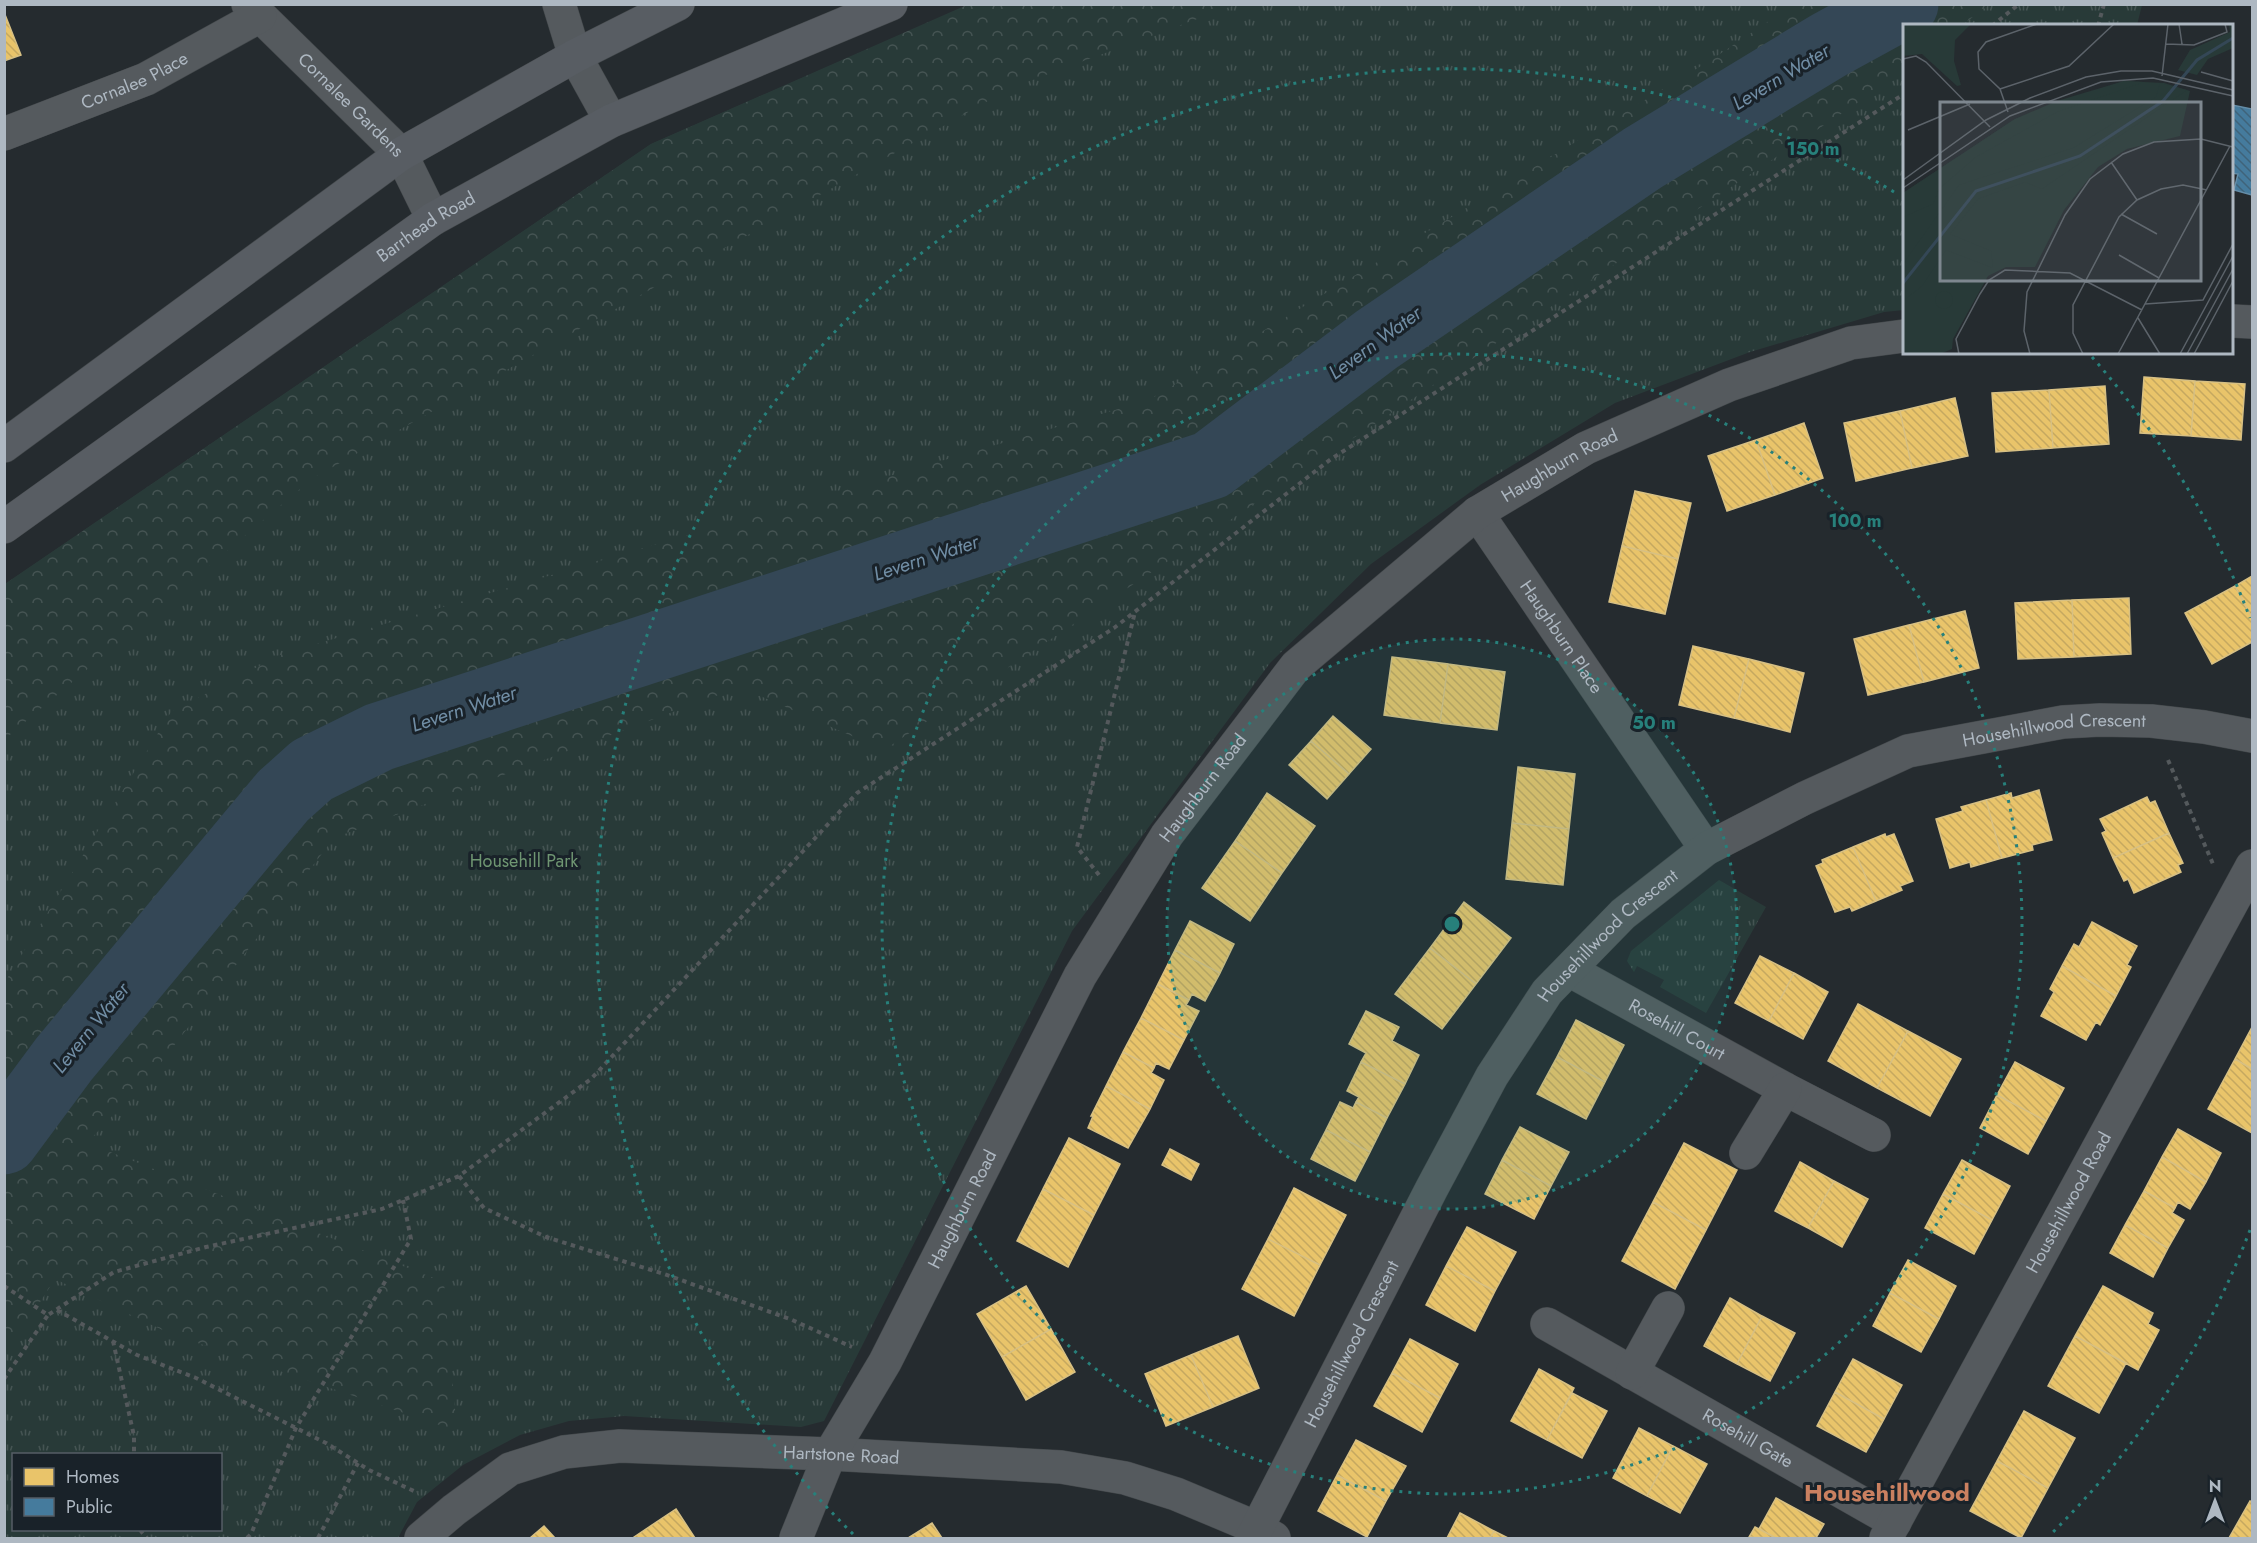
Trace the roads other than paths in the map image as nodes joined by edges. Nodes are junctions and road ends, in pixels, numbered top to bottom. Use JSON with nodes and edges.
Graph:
{"nodes":[{"id":1,"x":559,"y":4,"type":"edge"},
{"id":2,"x":678,"y":4,"type":"edge"},
{"id":3,"x":891,"y":4,"type":"edge"},
{"id":4,"x":254,"y":10,"type":"edge"},
{"id":5,"x":575,"y":56,"type":"junction"},
{"id":6,"x":611,"y":121,"type":"junction"},
{"id":7,"x":4,"y":134,"type":"edge"},
{"id":8,"x":401,"y":154,"type":"junction"},
{"id":9,"x":433,"y":219,"type":"junction"},
{"id":10,"x":2233,"y":321,"type":"edge"},
{"id":11,"x":2253,"y":322,"type":"edge"},
{"id":12,"x":1903,"y":336,"type":"edge"},
{"id":13,"x":4,"y":446,"type":"edge"},
{"id":14,"x":1477,"y":513,"type":"junction"},
{"id":15,"x":4,"y":527,"type":"edge"},
{"id":16,"x":2253,"y":736,"type":"edge"},
{"id":17,"x":1706,"y":849,"type":"junction"},
{"id":18,"x":2253,"y":866,"type":"edge"},
{"id":19,"x":1569,"y":970,"type":"junction"},
{"id":20,"x":1785,"y":1089,"type":"junction"},
{"id":21,"x":1874,"y":1135,"type":"dead end"},
{"id":22,"x":1746,"y":1153,"type":"dead end"},
{"id":23,"x":1668,"y":1308,"type":"dead end"},
{"id":24,"x":1547,"y":1324,"type":"dead end"},
{"id":25,"x":1632,"y":1373,"type":"junction"},
{"id":26,"x":830,"y":1454,"type":"junction"},
{"id":27,"x":1891,"y":1530,"type":"edge"},
{"id":28,"x":1261,"y":1535,"type":"edge"},
{"id":29,"x":421,"y":1539,"type":"edge"},
{"id":30,"x":796,"y":1539,"type":"edge"}],
"edges":[{"from":1,"to":5,"type":"street"},
{"from":2,"to":5,"type":"main road"},
{"from":3,"to":6,"type":"main road","name":"Barrhead Road"},
{"from":4,"to":7,"type":"street","name":"Cornalee Place"},
{"from":4,"to":8,"type":"street","name":"Cornalee Gardens"},
{"from":5,"to":6,"type":"street"},
{"from":5,"to":8,"type":"main road"},
{"from":6,"to":9,"type":"main road","name":"Barrhead Road"},
{"from":8,"to":9,"type":"street","name":"Cornalee Gardens"},
{"from":8,"to":13,"type":"main road"},
{"from":9,"to":15,"type":"main road","name":"Barrhead Road"},
{"from":10,"to":11,"type":"street"},
{"from":12,"to":14,"type":"street","name":"Haughburn Road"},
{"from":14,"to":17,"type":"street","name":"Haughburn Place"},
{"from":14,"to":26,"type":"street","name":"Haughburn Road"},
{"from":16,"to":17,"type":"street","name":"Househillwood Crescent"},
{"from":17,"to":19,"type":"street","name":"Househillwood Crescent"},
{"from":18,"to":27,"type":"street","name":"Househillwood Road"},
{"from":19,"to":20,"type":"street","name":"Rosehill Court"},
{"from":19,"to":28,"type":"street","name":"Househillwood Crescent"},
{"from":20,"to":21,"type":"street","name":"Rosehill Court"},
{"from":20,"to":22,"type":"street"},
{"from":23,"to":25,"type":"street"},
{"from":24,"to":25,"type":"street","name":"Rosehill Gate"},
{"from":25,"to":27,"type":"street","name":"Rosehill Gate"},
{"from":26,"to":28,"type":"street","name":"Hartstone Road"},
{"from":26,"to":29,"type":"street","name":"Hartstone Road"},
{"from":26,"to":30,"type":"street","name":"Haughburn Road"}]}
